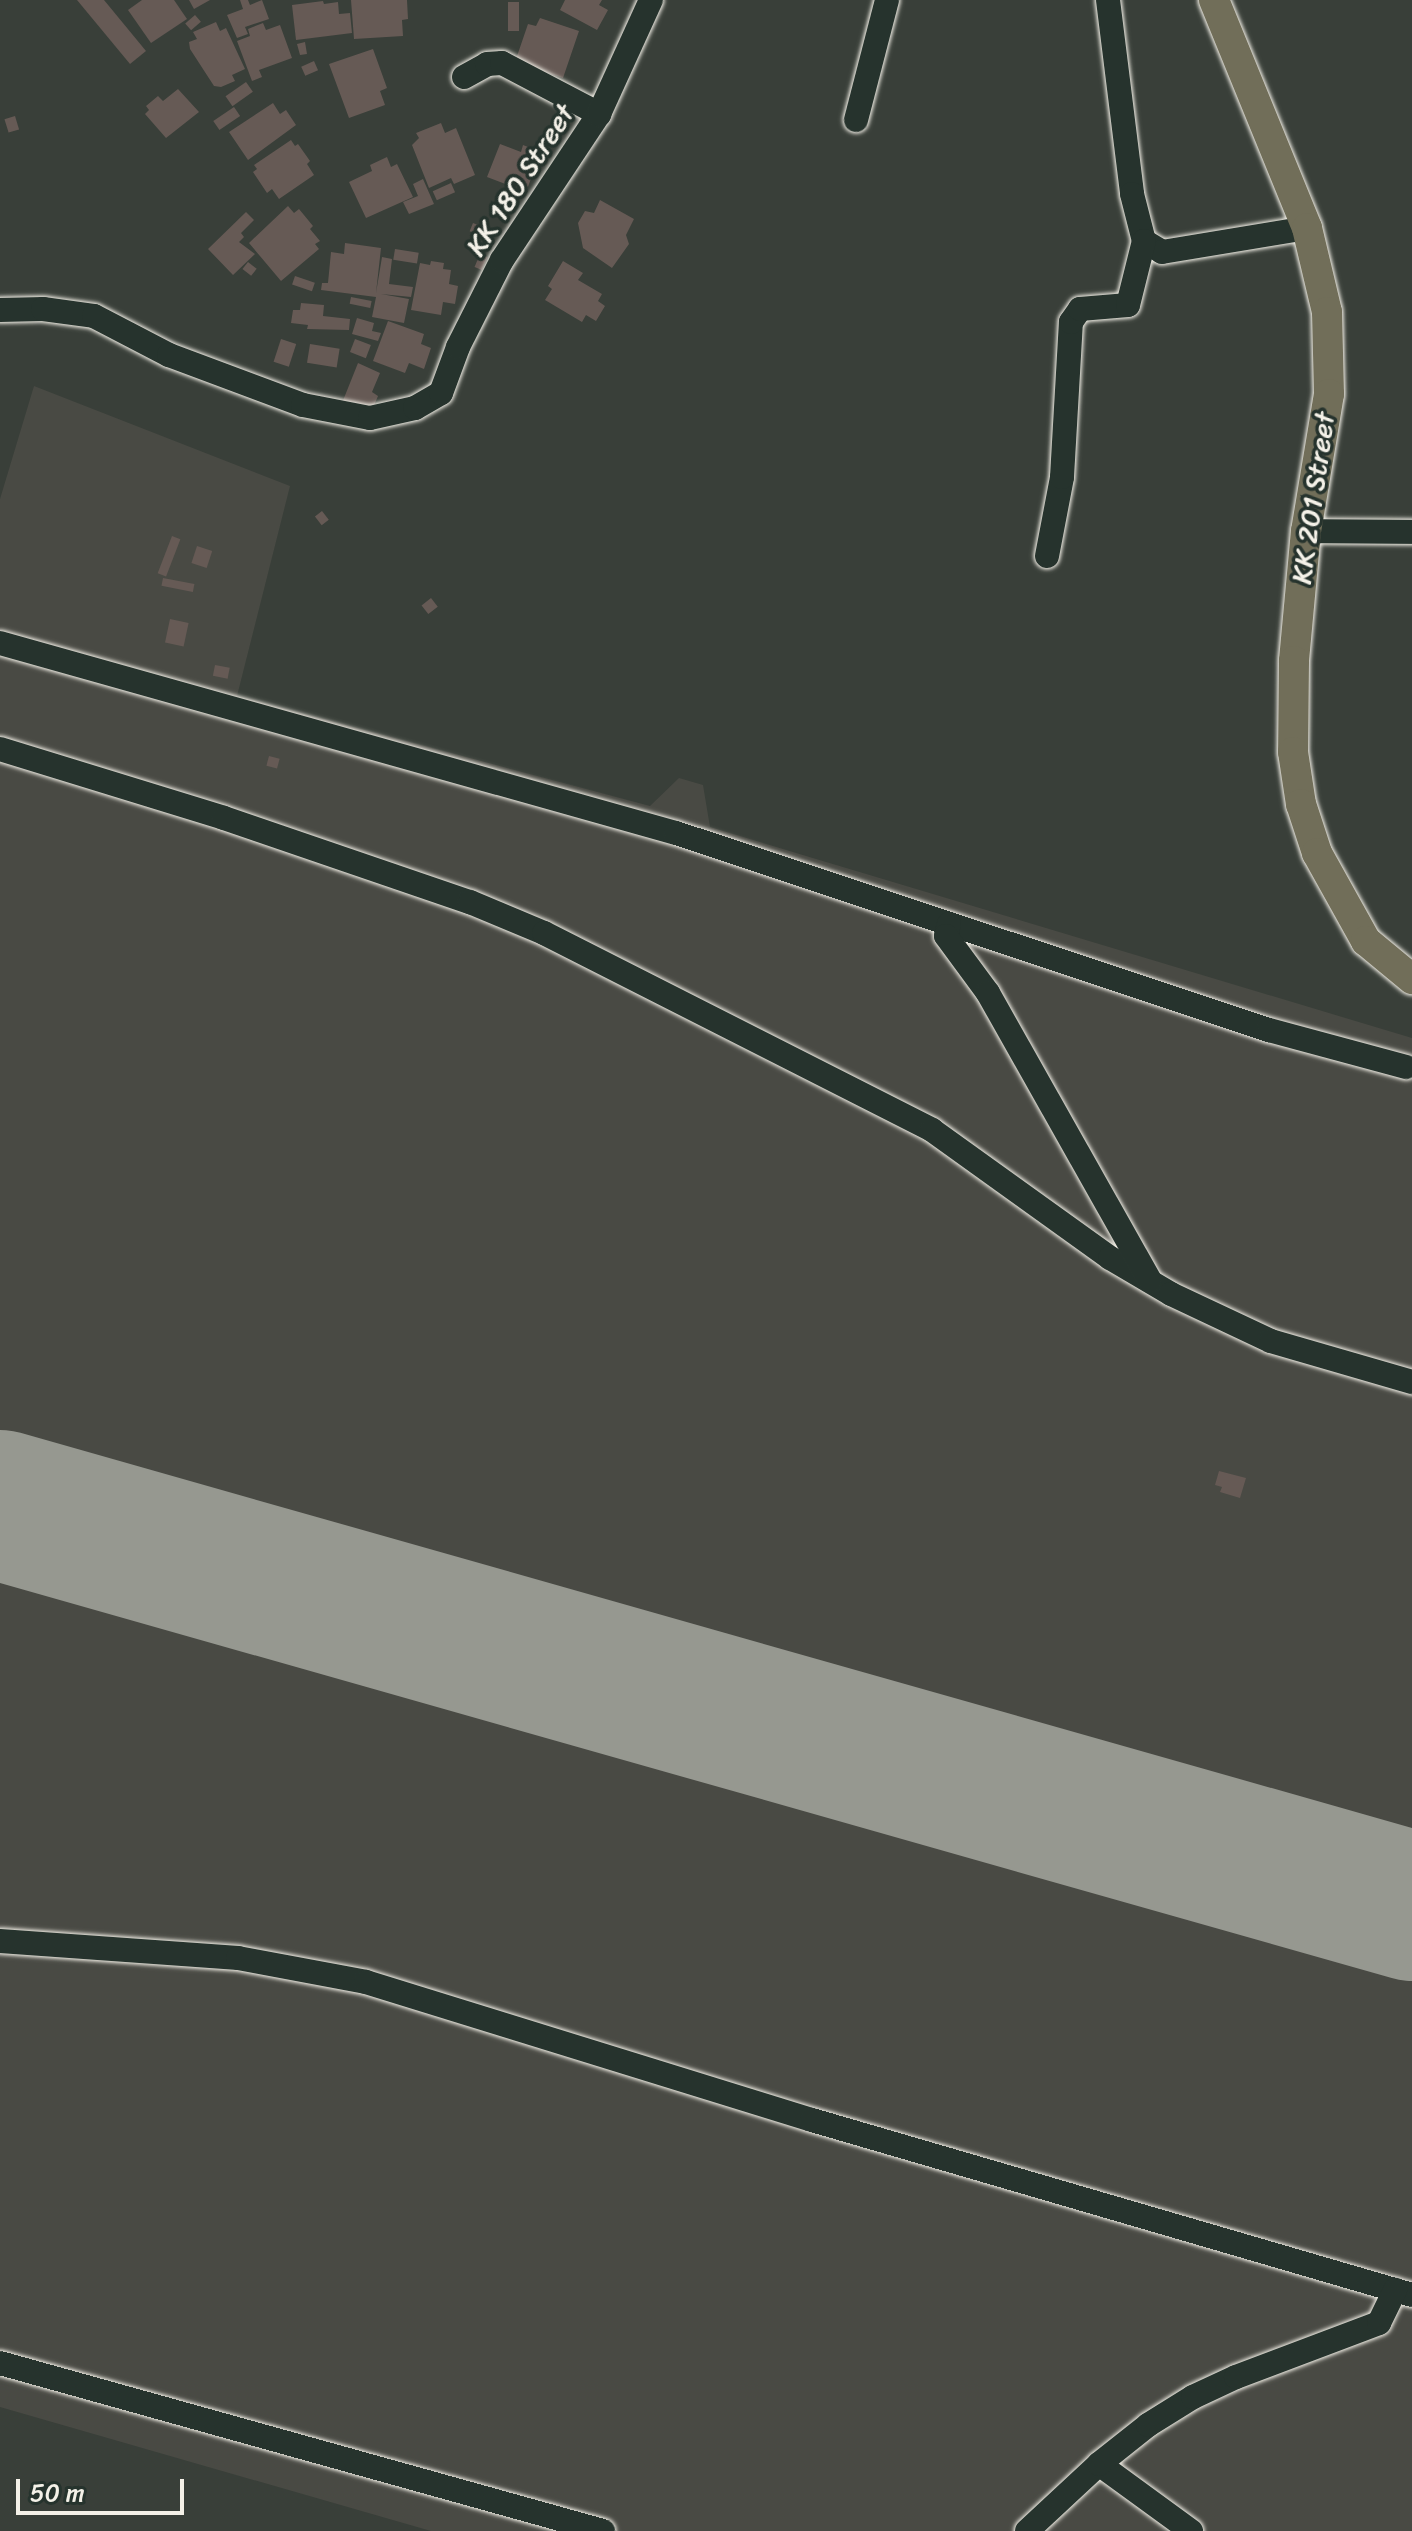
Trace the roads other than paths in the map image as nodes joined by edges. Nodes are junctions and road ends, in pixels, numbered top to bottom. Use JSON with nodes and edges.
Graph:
{"nodes":[{"id":1,"x":651,"y":0,"type":"edge"},
{"id":2,"x":887,"y":0,"type":"edge"},
{"id":3,"x":1108,"y":0,"type":"edge"},
{"id":4,"x":1214,"y":0,"type":"edge"},
{"id":5,"x":464,"y":77,"type":"dead end"},
{"id":6,"x":599,"y":114,"type":"junction"},
{"id":7,"x":856,"y":120,"type":"dead end"},
{"id":8,"x":1307,"y":228,"type":"junction"},
{"id":9,"x":1144,"y":241,"type":"junction"},
{"id":10,"x":0,"y":310,"type":"edge"},
{"id":11,"x":1306,"y":531,"type":"junction"},
{"id":12,"x":1412,"y":532,"type":"edge"},
{"id":13,"x":1047,"y":556,"type":"dead end"},
{"id":14,"x":0,"y":643,"type":"edge"},
{"id":15,"x":0,"y":749,"type":"edge"},
{"id":16,"x":949,"y":924,"type":"junction"},
{"id":17,"x":1412,"y":979,"type":"edge"},
{"id":18,"x":1406,"y":1067,"type":"dead end"},
{"id":19,"x":1151,"y":1282,"type":"junction"},
{"id":20,"x":1412,"y":1382,"type":"edge"},
{"id":21,"x":0,"y":1941,"type":"edge"},
{"id":22,"x":1404,"y":2292,"type":"edge"},
{"id":23,"x":0,"y":2363,"type":"edge"},
{"id":24,"x":1099,"y":2464,"type":"junction"},
{"id":25,"x":603,"y":2531,"type":"edge"},
{"id":26,"x":1027,"y":2531,"type":"edge"},
{"id":27,"x":1191,"y":2531,"type":"edge"}],
"edges":[{"from":1,"to":6,"type":"street","name":"KK 180 Street"},
{"from":2,"to":7,"type":"street"},
{"from":3,"to":9,"type":"street"},
{"from":4,"to":8,"type":"main road","name":"KK 201 Street"},
{"from":5,"to":6,"type":"street"},
{"from":6,"to":10,"type":"street","name":"KK 180 Street"},
{"from":8,"to":9,"type":"street"},
{"from":8,"to":11,"type":"main road","name":"KK 201 Street"},
{"from":9,"to":13,"type":"street"},
{"from":11,"to":12,"type":"street"},
{"from":11,"to":17,"type":"main road","name":"KK 201 Street"},
{"from":14,"to":16,"type":"street"},
{"from":15,"to":19,"type":"street"},
{"from":16,"to":18,"type":"street"},
{"from":16,"to":19,"type":"street"},
{"from":19,"to":20,"type":"street"},
{"from":21,"to":22,"type":"street"},
{"from":22,"to":24,"type":"street"},
{"from":23,"to":25,"type":"street"},
{"from":24,"to":26,"type":"street"},
{"from":24,"to":27,"type":"street"}]}
